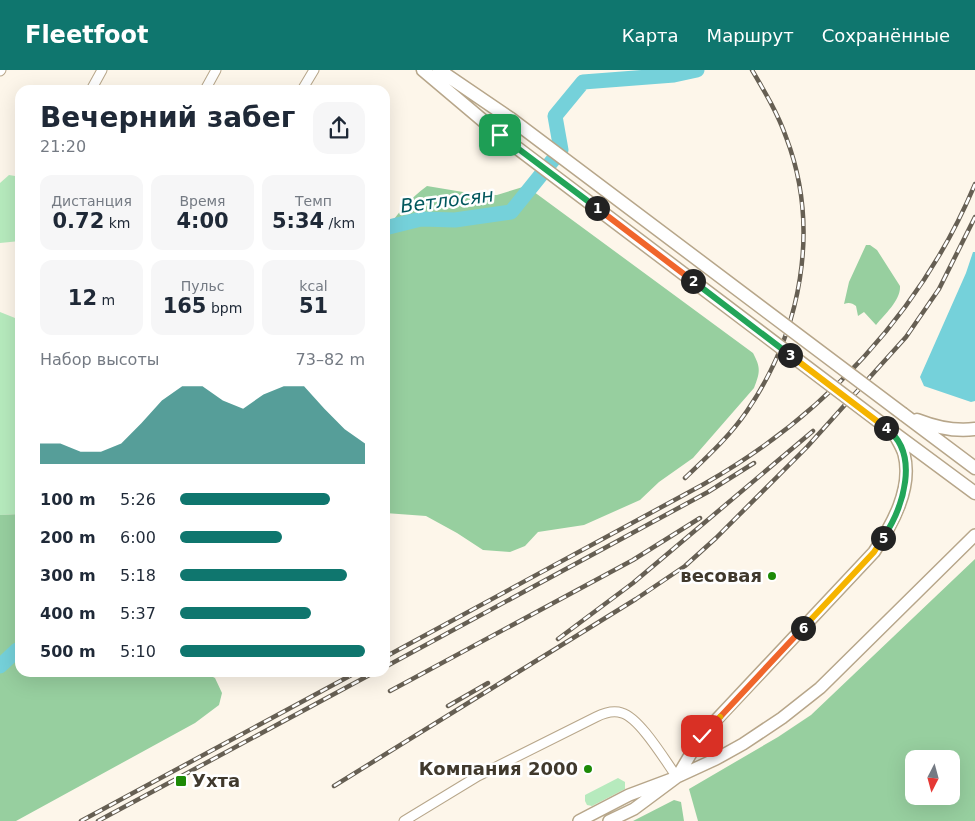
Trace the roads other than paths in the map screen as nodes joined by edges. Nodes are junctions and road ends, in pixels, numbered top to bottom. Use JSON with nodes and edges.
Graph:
{"nodes":[{"id":1,"x":102,"y":70,"type":"edge"},
{"id":2,"x":216,"y":70,"type":"edge"},
{"id":3,"x":314,"y":70,"type":"edge"},
{"id":4,"x":423,"y":70,"type":"edge"},
{"id":5,"x":439,"y":70,"type":"edge"},
{"id":6,"x":94,"y":85,"type":"edge"},
{"id":7,"x":208,"y":85,"type":"edge"},
{"id":8,"x":305,"y":85,"type":"edge"},
{"id":9,"x":903,"y":414,"type":"junction"},
{"id":10,"x":975,"y":429,"type":"edge"},
{"id":11,"x":894,"y":434,"type":"junction"},
{"id":12,"x":971,"y":465,"type":"edge"},
{"id":13,"x":975,"y":493,"type":"edge"},
{"id":14,"x":975,"y":535,"type":"edge"},
{"id":15,"x":677,"y":777,"type":"junction"},
{"id":16,"x":404,"y":821,"type":"edge"},
{"id":17,"x":579,"y":821,"type":"edge"},
{"id":18,"x":609,"y":821,"type":"edge"}],
"edges":[{"from":1,"to":6,"type":"street"},
{"from":2,"to":7,"type":"street"},
{"from":3,"to":8,"type":"street"},
{"from":4,"to":11,"type":"main road","bridge":true},
{"from":5,"to":9,"type":"main road","bridge":true},
{"from":9,"to":10,"type":"main road"},
{"from":9,"to":12,"type":"main road"},
{"from":11,"to":13,"type":"main road"},
{"from":11,"to":15,"type":"street"},
{"from":14,"to":15,"type":"street"},
{"from":15,"to":16,"type":"street"},
{"from":15,"to":17,"type":"street"},
{"from":15,"to":18,"type":"street"}]}
